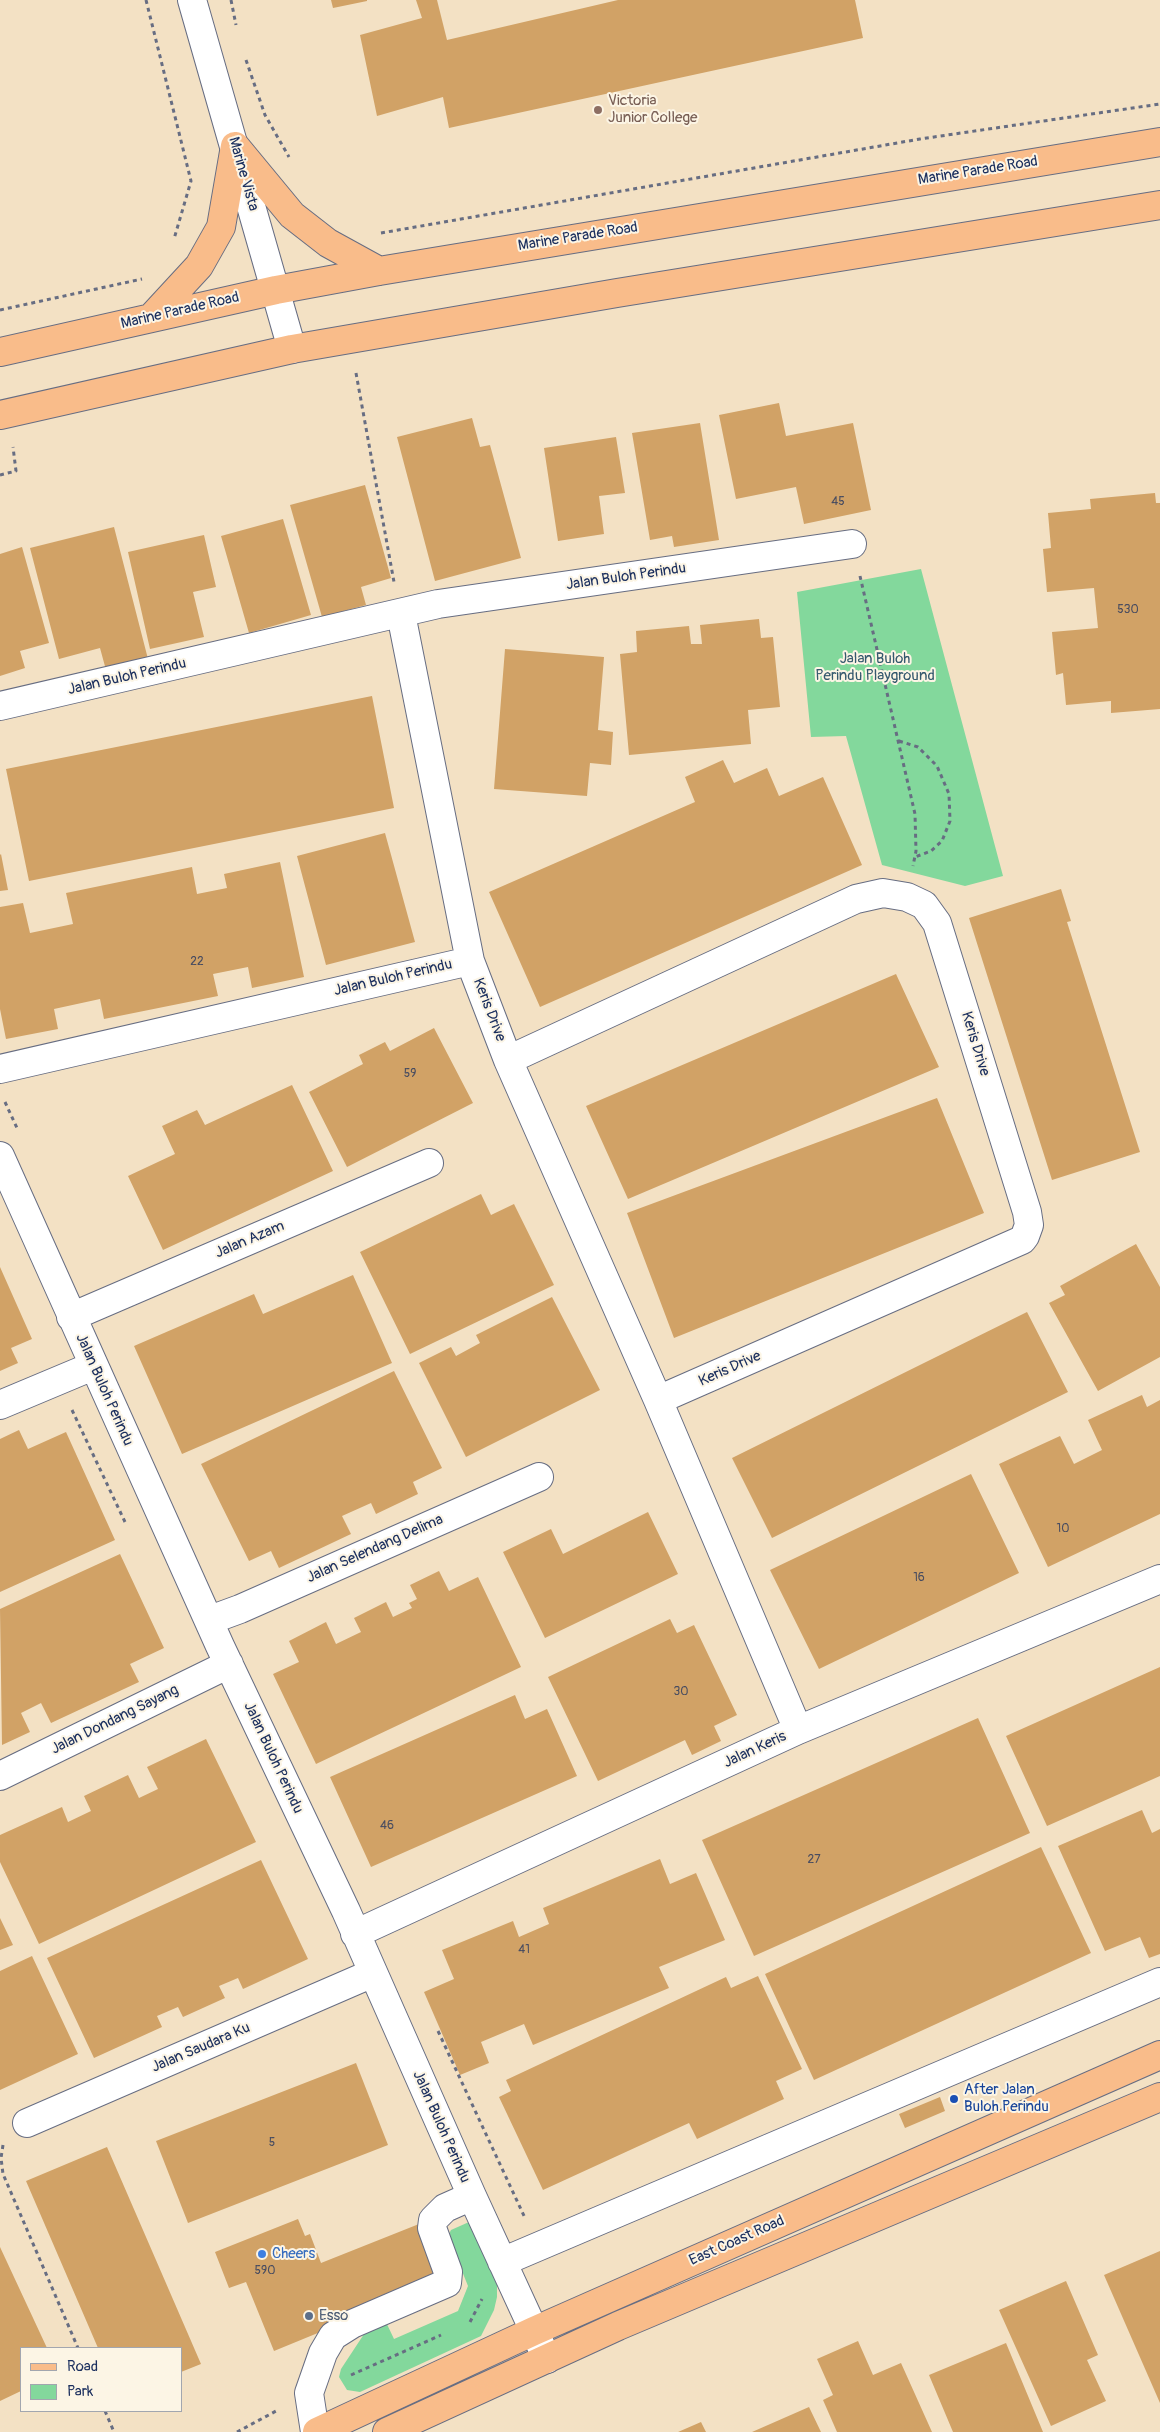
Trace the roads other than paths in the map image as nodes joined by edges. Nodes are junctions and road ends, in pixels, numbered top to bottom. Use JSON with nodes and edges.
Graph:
{"nodes":[{"id":1,"x":192,"y":0,"type":"edge"},
{"id":2,"x":1160,"y":142,"type":"edge"},
{"id":3,"x":235,"y":146,"type":"junction"},
{"id":4,"x":1160,"y":205,"type":"edge"},
{"id":5,"x":379,"y":271,"type":"junction"},
{"id":6,"x":276,"y":290,"type":"junction"},
{"id":7,"x":151,"y":318,"type":"junction"},
{"id":8,"x":292,"y":349,"type":"junction"},
{"id":9,"x":0,"y":352,"type":"edge"},
{"id":10,"x":0,"y":415,"type":"edge"},
{"id":11,"x":852,"y":544,"type":"road end"},
{"id":12,"x":401,"y":614,"type":"junction"},
{"id":13,"x":0,"y":706,"type":"edge"},
{"id":14,"x":470,"y":961,"type":"junction"},
{"id":15,"x":508,"y":1060,"type":"junction"},
{"id":16,"x":0,"y":1069,"type":"edge"},
{"id":17,"x":0,"y":1156,"type":"edge"},
{"id":18,"x":429,"y":1163,"type":"dead end"},
{"id":19,"x":71,"y":1317,"type":"junction"},
{"id":20,"x":93,"y":1366,"type":"junction"},
{"id":21,"x":658,"y":1400,"type":"junction"},
{"id":22,"x":0,"y":1406,"type":"edge"},
{"id":23,"x":539,"y":1476,"type":"dead end"},
{"id":24,"x":1160,"y":1579,"type":"edge"},
{"id":25,"x":210,"y":1620,"type":"junction"},
{"id":26,"x":229,"y":1664,"type":"junction"},
{"id":27,"x":798,"y":1730,"type":"junction"},
{"id":28,"x":0,"y":1776,"type":"edge"},
{"id":29,"x":355,"y":1934,"type":"junction"},
{"id":30,"x":373,"y":1973,"type":"junction"},
{"id":31,"x":1160,"y":1982,"type":"edge"},
{"id":32,"x":1160,"y":2055,"type":"edge"},
{"id":33,"x":1160,"y":2097,"type":"edge"},
{"id":34,"x":27,"y":2123,"type":"road end"},
{"id":35,"x":472,"y":2196,"type":"junction"},
{"id":36,"x":502,"y":2262,"type":"junction"},
{"id":37,"x":534,"y":2331,"type":"junction"},
{"id":38,"x":547,"y":2359,"type":"junction"},
{"id":39,"x":316,"y":2432,"type":"edge"},
{"id":40,"x":387,"y":2432,"type":"edge"}],
"edges":[{"from":1,"to":3,"type":"street","name":"Marine Vista"},
{"from":2,"to":5,"type":"main road","name":"Marine Parade Road"},
{"from":3,"to":5,"type":"main road"},
{"from":3,"to":6,"type":"street","name":"Marine Vista"},
{"from":3,"to":7,"type":"main road"},
{"from":4,"to":8,"type":"main road"},
{"from":5,"to":6,"type":"main road","name":"Marine Parade Road"},
{"from":6,"to":7,"type":"main road","name":"Marine Parade Road"},
{"from":6,"to":8,"type":"street","name":"Marine Vista"},
{"from":7,"to":9,"type":"main road","name":"Marine Parade Road"},
{"from":8,"to":10,"type":"main road"},
{"from":11,"to":12,"type":"street","name":"Jalan Buloh Perindu"},
{"from":12,"to":13,"type":"street","name":"Jalan Buloh Perindu"},
{"from":12,"to":14,"type":"street","name":"Jalan Buloh Perindu"},
{"from":14,"to":15,"type":"street","name":"Keris Drive"},
{"from":14,"to":16,"type":"street","name":"Jalan Buloh Perindu"},
{"from":15,"to":21,"type":"street","name":"Keris Drive"},
{"from":15,"to":21,"type":"street","name":"Keris Drive"},
{"from":17,"to":19,"type":"street","name":"Jalan Buloh Perindu"},
{"from":18,"to":19,"type":"street","name":"Jalan Azam"},
{"from":19,"to":20,"type":"street","name":"Jalan Buloh Perindu"},
{"from":20,"to":22,"type":"street"},
{"from":20,"to":25,"type":"street","name":"Jalan Buloh Perindu"},
{"from":21,"to":27,"type":"street","name":"Keris Drive"},
{"from":23,"to":25,"type":"street","name":"Jalan Selendang Delima"},
{"from":24,"to":27,"type":"street","name":"Jalan Keris"},
{"from":25,"to":26,"type":"street","name":"Jalan Buloh Perindu"},
{"from":26,"to":28,"type":"street","name":"Jalan Dondang Sayang"},
{"from":26,"to":29,"type":"street","name":"Jalan Buloh Perindu"},
{"from":27,"to":29,"type":"street","name":"Jalan Keris"},
{"from":29,"to":30,"type":"street","name":"Jalan Buloh Perindu"},
{"from":30,"to":34,"type":"street","name":"Jalan Saudara Ku"},
{"from":30,"to":35,"type":"street","name":"Jalan Buloh Perindu"},
{"from":31,"to":36,"type":"street"},
{"from":32,"to":37,"type":"main road","name":"East Coast Road"},
{"from":33,"to":38,"type":"main road","name":"East Coast Road"},
{"from":35,"to":36,"type":"street","name":"Jalan Buloh Perindu"},
{"from":35,"to":39,"type":"street"},
{"from":36,"to":37,"type":"street","name":"Jalan Buloh Perindu"},
{"from":37,"to":38,"type":"street","name":"Jalan Buloh Perindu"},
{"from":37,"to":39,"type":"main road","name":"East Coast Road"},
{"from":38,"to":40,"type":"main road","name":"East Coast Road"}]}
